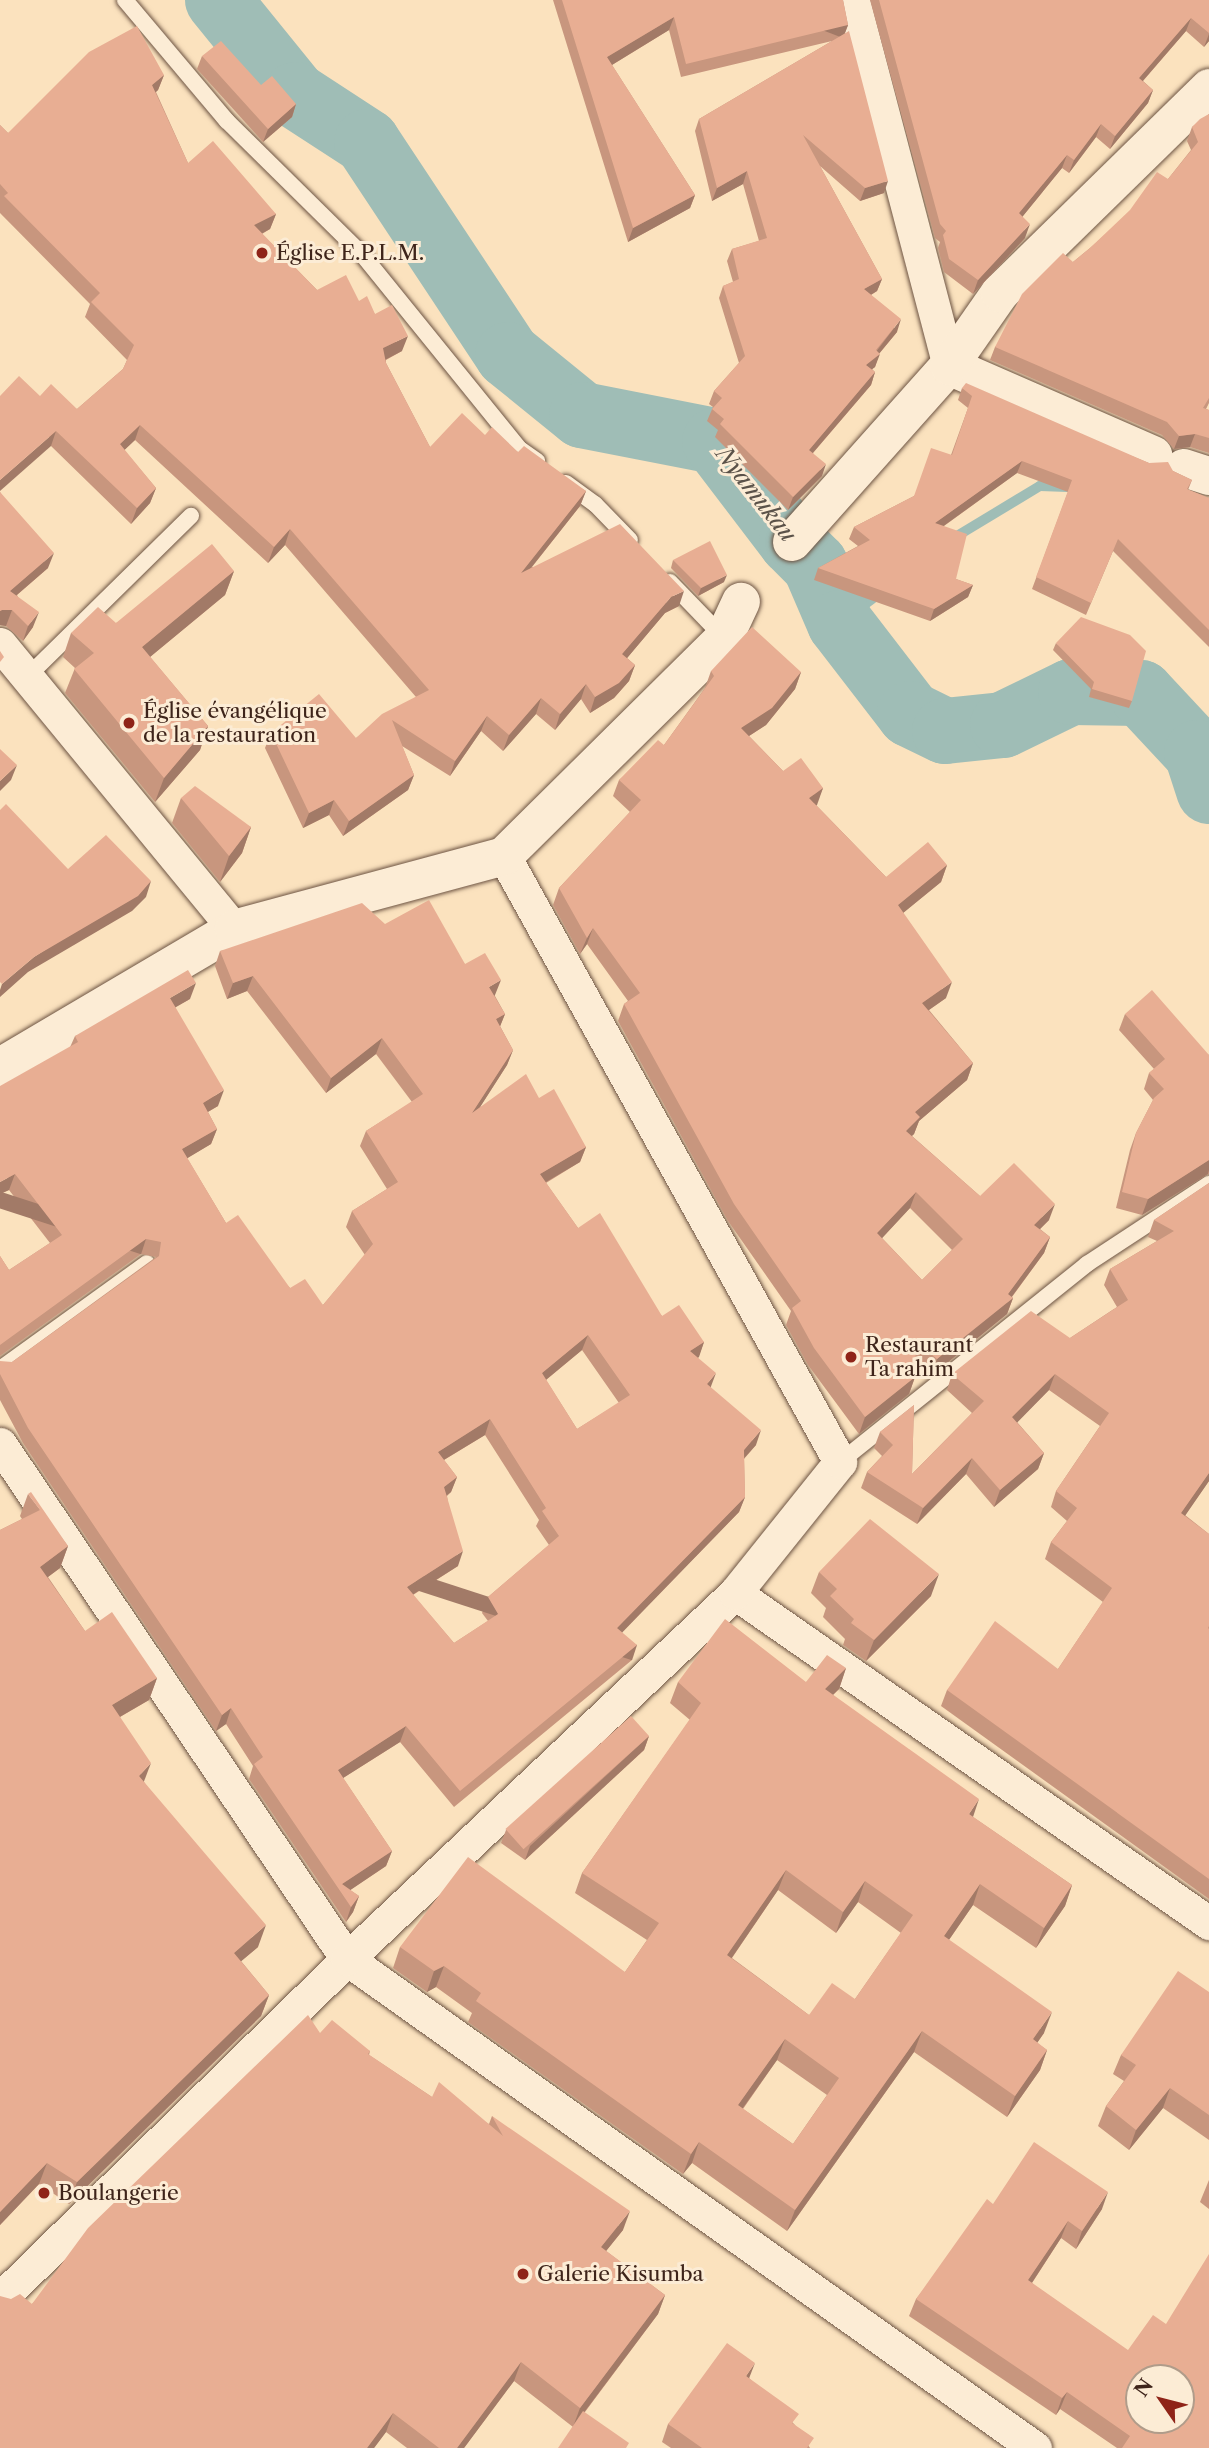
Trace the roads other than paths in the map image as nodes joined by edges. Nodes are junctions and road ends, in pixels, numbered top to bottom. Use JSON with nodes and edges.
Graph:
{"nodes":[{"id":1,"x":125,"y":0,"type":"edge"},
{"id":2,"x":853,"y":0,"type":"edge"},
{"id":3,"x":1209,"y":88,"type":"edge"},
{"id":4,"x":949,"y":366,"type":"junction"},
{"id":5,"x":1182,"y":466,"type":"edge"},
{"id":6,"x":191,"y":516,"type":"dead end"},
{"id":7,"x":792,"y":542,"type":"dead end"},
{"id":8,"x":641,"y":552,"type":"edge"},
{"id":9,"x":659,"y":571,"type":"edge"},
{"id":10,"x":741,"y":601,"type":"dead end"},
{"id":11,"x":724,"y":638,"type":"junction"},
{"id":12,"x":0,"y":644,"type":"edge"},
{"id":13,"x":27,"y":677,"type":"junction"},
{"id":14,"x":504,"y":856,"type":"junction"},
{"id":15,"x":234,"y":929,"type":"junction"},
{"id":16,"x":0,"y":1067,"type":"edge"},
{"id":17,"x":1209,"y":1184,"type":"edge"},
{"id":18,"x":147,"y":1263,"type":"edge"},
{"id":19,"x":0,"y":1369,"type":"edge"},
{"id":20,"x":0,"y":1444,"type":"edge"},
{"id":21,"x":841,"y":1462,"type":"junction"},
{"id":22,"x":735,"y":1593,"type":"junction"},
{"id":23,"x":1209,"y":1923,"type":"edge"},
{"id":24,"x":347,"y":1959,"type":"junction"},
{"id":25,"x":0,"y":2299,"type":"edge"},
{"id":26,"x":1035,"y":2448,"type":"edge"}],
"edges":[{"from":1,"to":8,"type":"lane"},
{"from":2,"to":4,"type":"street"},
{"from":3,"to":4,"type":"street"},
{"from":4,"to":5,"type":"street"},
{"from":4,"to":7,"type":"street"},
{"from":6,"to":13,"type":"lane"},
{"from":9,"to":11,"type":"lane"},
{"from":10,"to":11,"type":"street"},
{"from":11,"to":14,"type":"street"},
{"from":12,"to":13,"type":"street"},
{"from":13,"to":15,"type":"street"},
{"from":14,"to":15,"type":"street"},
{"from":14,"to":21,"type":"street"},
{"from":15,"to":16,"type":"street"},
{"from":17,"to":21,"type":"lane"},
{"from":18,"to":19,"type":"lane"},
{"from":20,"to":24,"type":"street"},
{"from":21,"to":22,"type":"street"},
{"from":22,"to":23,"type":"street"},
{"from":22,"to":24,"type":"street"},
{"from":24,"to":25,"type":"street"},
{"from":24,"to":26,"type":"street"}]}
